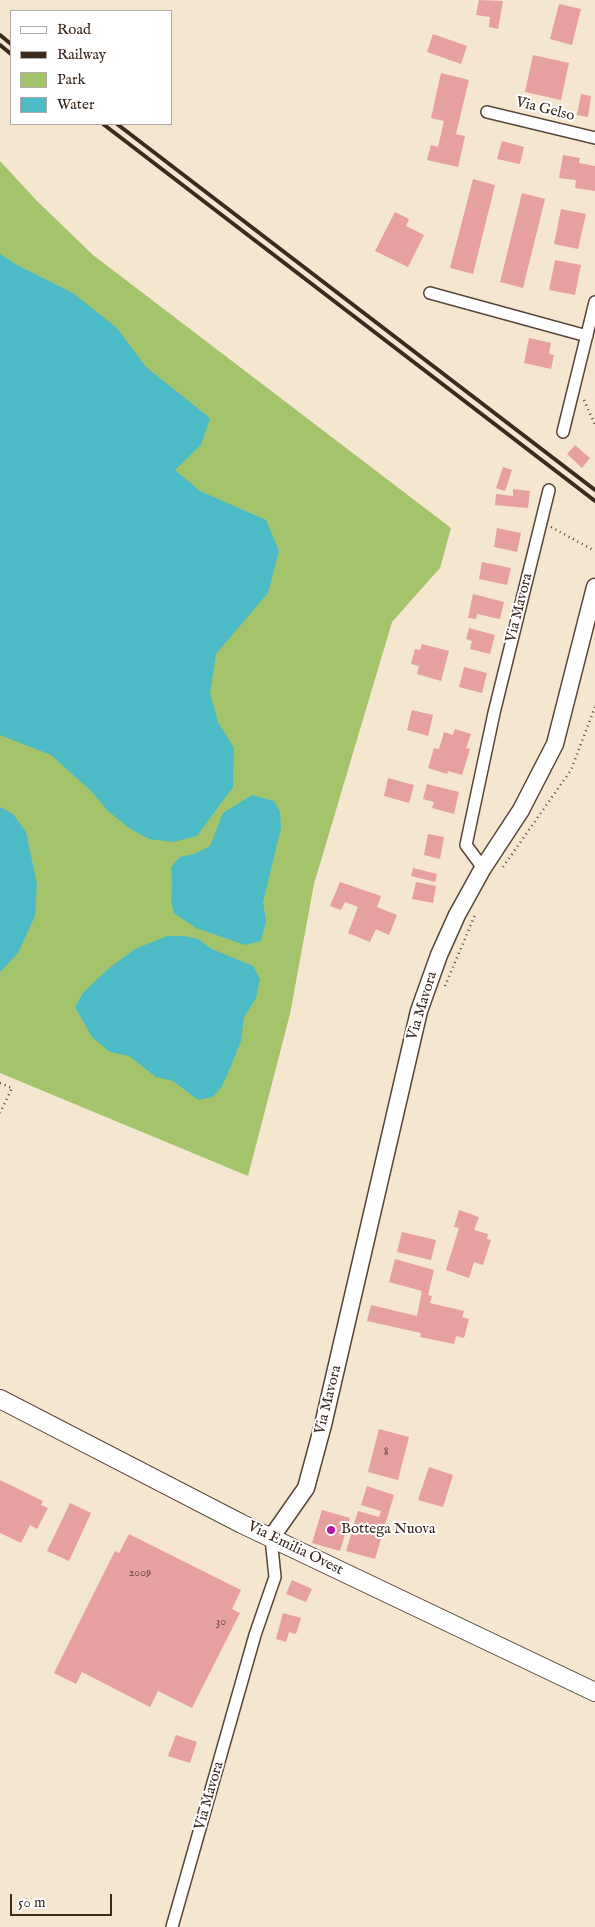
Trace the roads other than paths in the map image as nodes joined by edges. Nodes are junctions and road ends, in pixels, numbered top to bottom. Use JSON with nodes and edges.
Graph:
{"nodes":[{"id":1,"x":487,"y":112,"type":"dead end"},
{"id":2,"x":595,"y":138,"type":"edge"},
{"id":3,"x":430,"y":293,"type":"dead end"},
{"id":4,"x":595,"y":302,"type":"edge"},
{"id":5,"x":587,"y":336,"type":"junction"},
{"id":6,"x":563,"y":432,"type":"dead end"},
{"id":7,"x":549,"y":490,"type":"dead end"},
{"id":8,"x":595,"y":588,"type":"edge"},
{"id":9,"x":483,"y":868,"type":"junction"},
{"id":10,"x":0,"y":1399,"type":"edge"},
{"id":11,"x":271,"y":1538,"type":"junction"},
{"id":12,"x":595,"y":1692,"type":"edge"},
{"id":13,"x":172,"y":1927,"type":"edge"}],
"edges":[{"from":1,"to":2,"type":"street","name":"Via Gelso"},
{"from":3,"to":5,"type":"street"},
{"from":4,"to":5,"type":"street"},
{"from":5,"to":6,"type":"street"},
{"from":7,"to":9,"type":"street","name":"Via Mavora"},
{"from":8,"to":9,"type":"street","name":"Via Mavora"},
{"from":9,"to":11,"type":"street","name":"Via Mavora"},
{"from":10,"to":11,"type":"main road","name":"Via Emilia Ovest"},
{"from":11,"to":12,"type":"main road","name":"Via Emilia Ovest"},
{"from":11,"to":13,"type":"street","name":"Via Mavora"}]}
